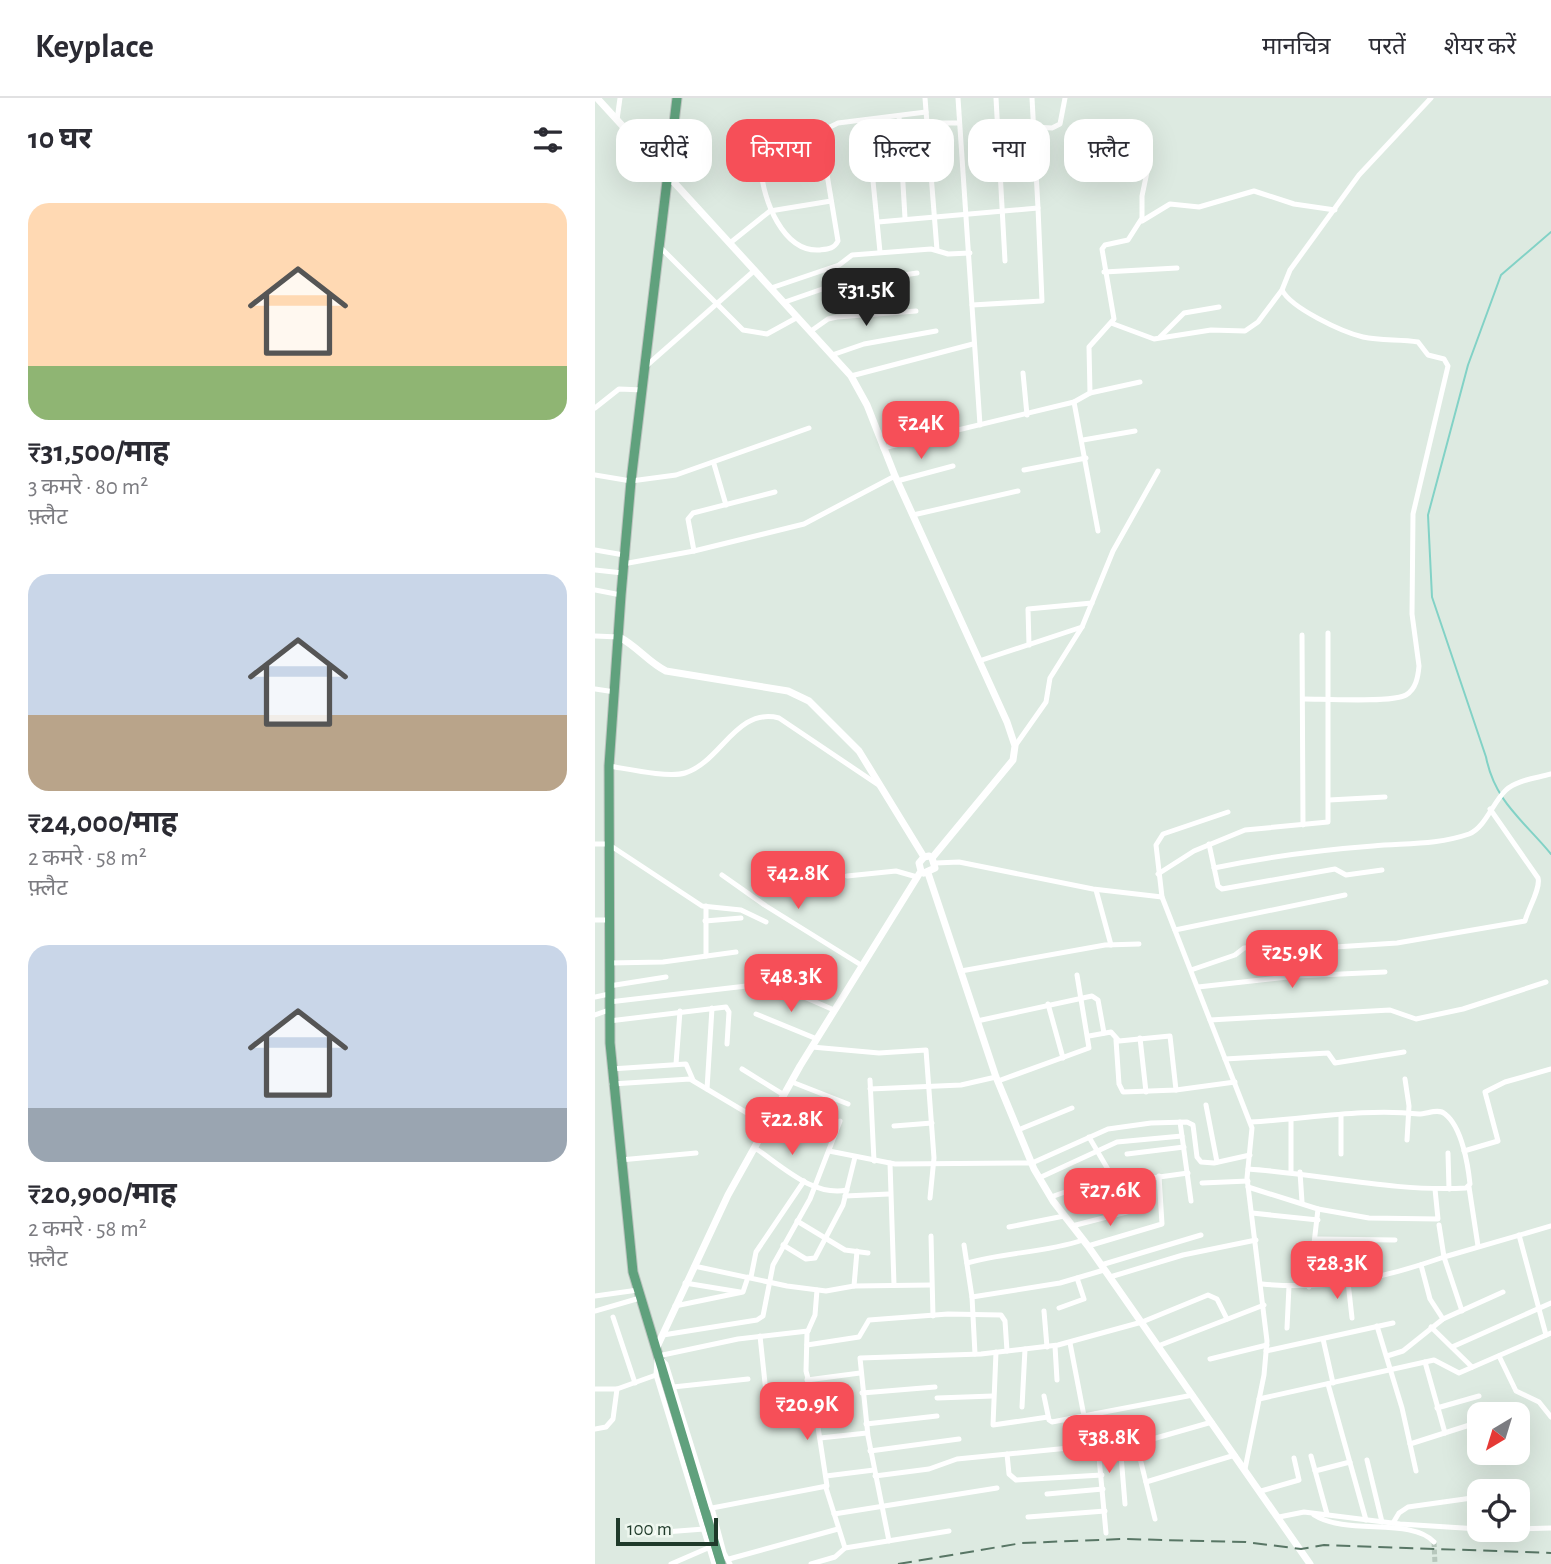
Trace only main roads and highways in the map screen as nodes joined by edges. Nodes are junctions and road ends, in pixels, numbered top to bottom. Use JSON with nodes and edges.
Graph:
{"nodes":[{"id":1,"x":677,"y":98,"type":"edge"},
{"id":2,"x":726,"y":1562,"type":"edge"}],
"edges":[{"from":1,"to":2,"type":"main road"}]}
